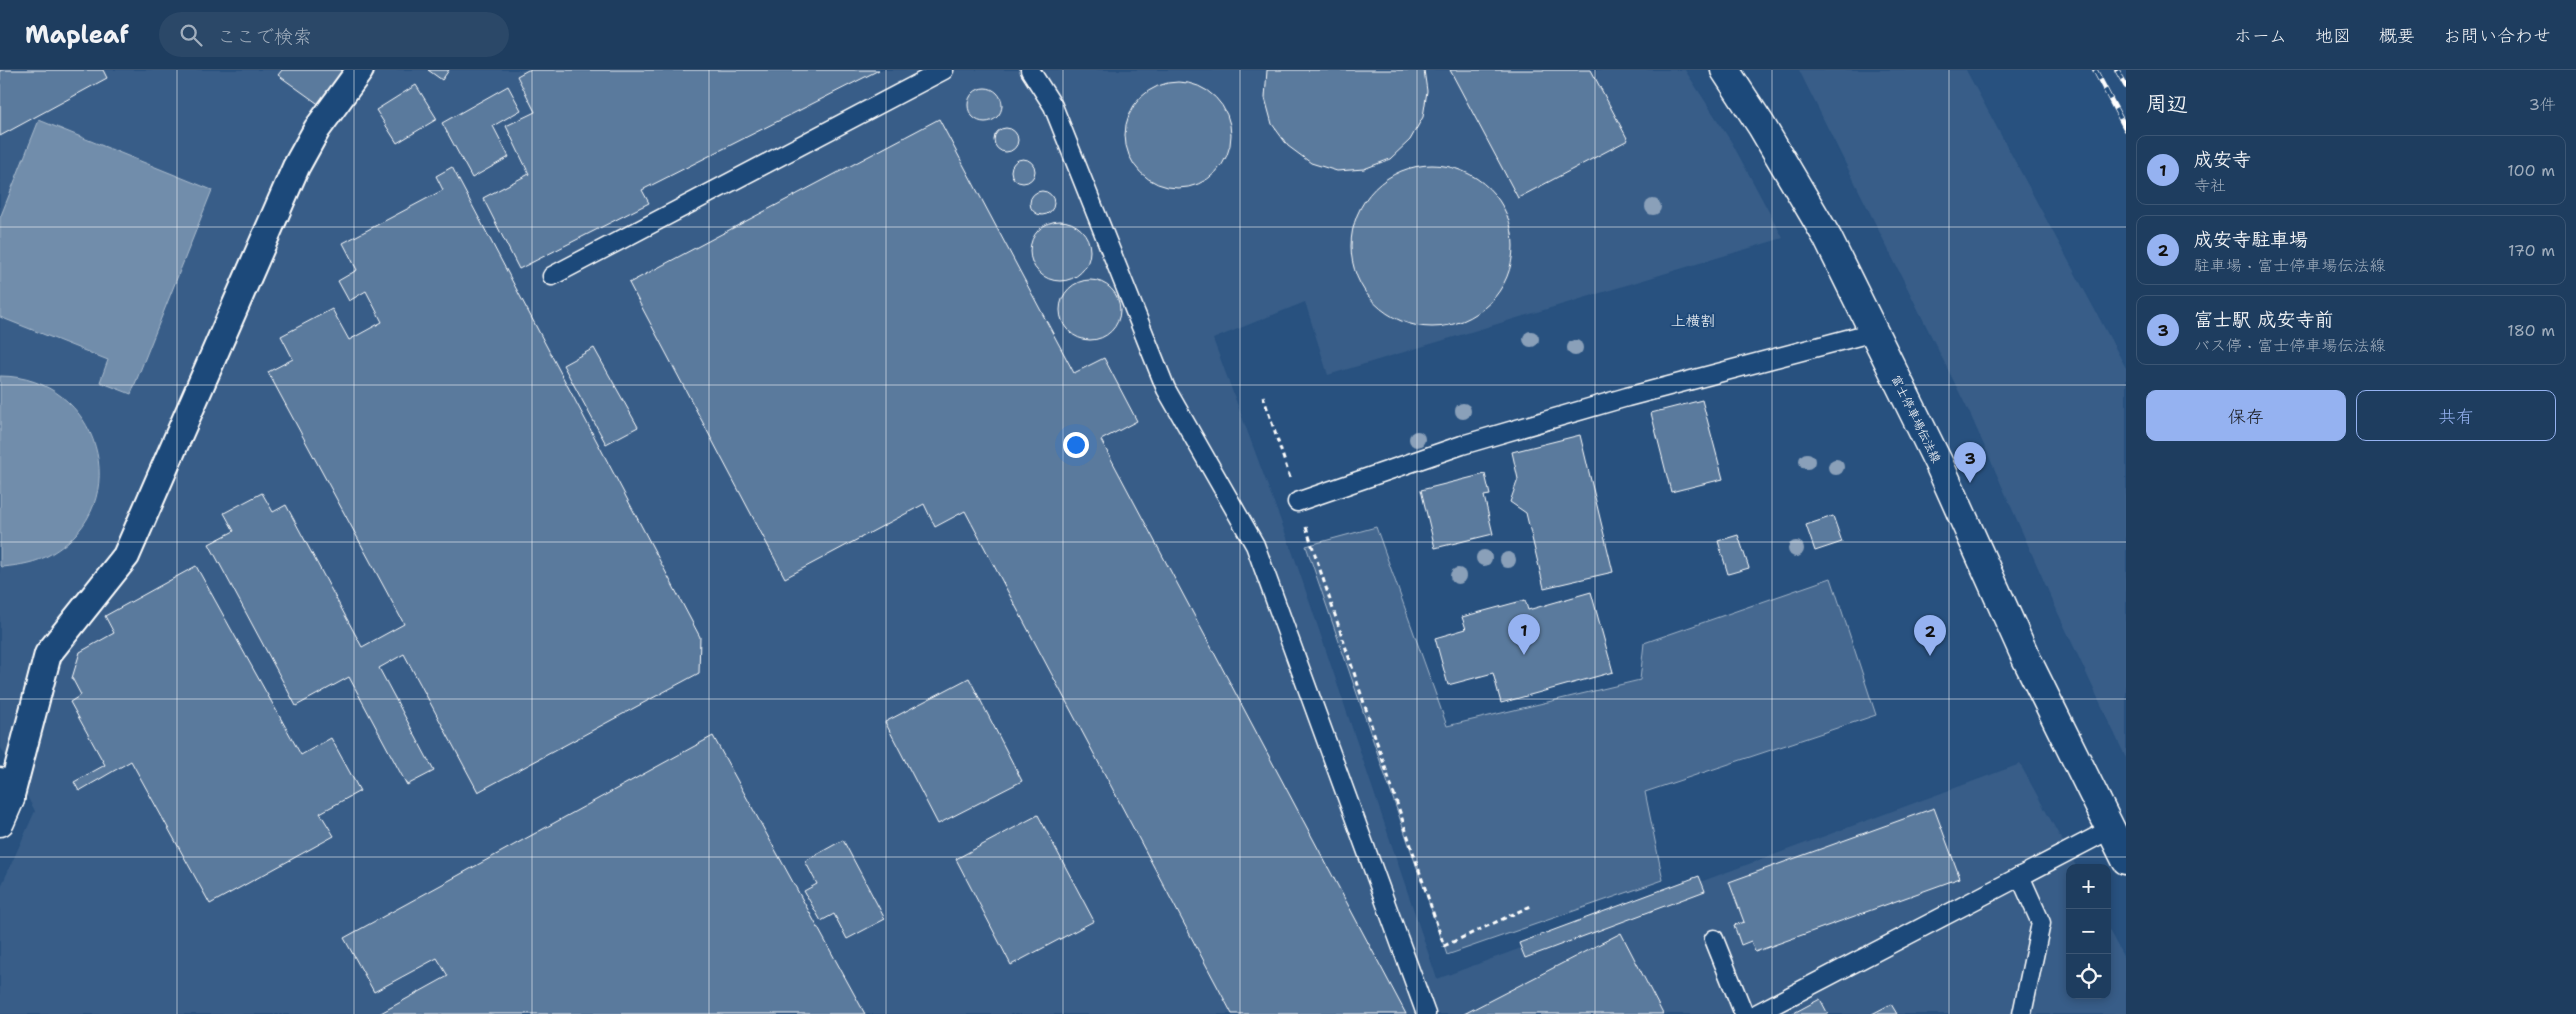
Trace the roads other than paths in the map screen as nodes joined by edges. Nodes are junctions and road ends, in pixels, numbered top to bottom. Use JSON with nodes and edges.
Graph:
{"nodes":[{"id":1,"x":360,"y":70,"type":"edge"},
{"id":2,"x":944,"y":70,"type":"edge"},
{"id":3,"x":1030,"y":70,"type":"edge"},
{"id":4,"x":1725,"y":70,"type":"edge"},
{"id":5,"x":552,"y":276,"type":"dead end"},
{"id":6,"x":1874,"y":332,"type":"junction"},
{"id":7,"x":1298,"y":502,"type":"road end"},
{"id":8,"x":3,"y":801,"type":"edge"},
{"id":9,"x":2111,"y":829,"type":"junction"},
{"id":10,"x":2126,"y":860,"type":"edge"},
{"id":11,"x":2020,"y":876,"type":"junction"},
{"id":12,"x":1714,"y":939,"type":"dead end"},
{"id":13,"x":1426,"y":1014,"type":"edge"},
{"id":14,"x":1744,"y":1014,"type":"edge"},
{"id":15,"x":1756,"y":1014,"type":"edge"},
{"id":16,"x":2022,"y":1014,"type":"edge"}],
"edges":[{"from":1,"to":8,"type":"street"},
{"from":2,"to":5,"type":"lane"},
{"from":3,"to":13,"type":"lane"},
{"from":4,"to":6,"type":"main road","name":"富士停車場伝法線"},
{"from":6,"to":7,"type":"lane"},
{"from":6,"to":9,"type":"main road","name":"富士停車場伝法線"},
{"from":9,"to":10,"type":"main road","name":"富士停車場伝法線"},
{"from":9,"to":11,"type":"lane"},
{"from":11,"to":15,"type":"lane"},
{"from":11,"to":16,"type":"lane"},
{"from":12,"to":14,"type":"lane"}]}
